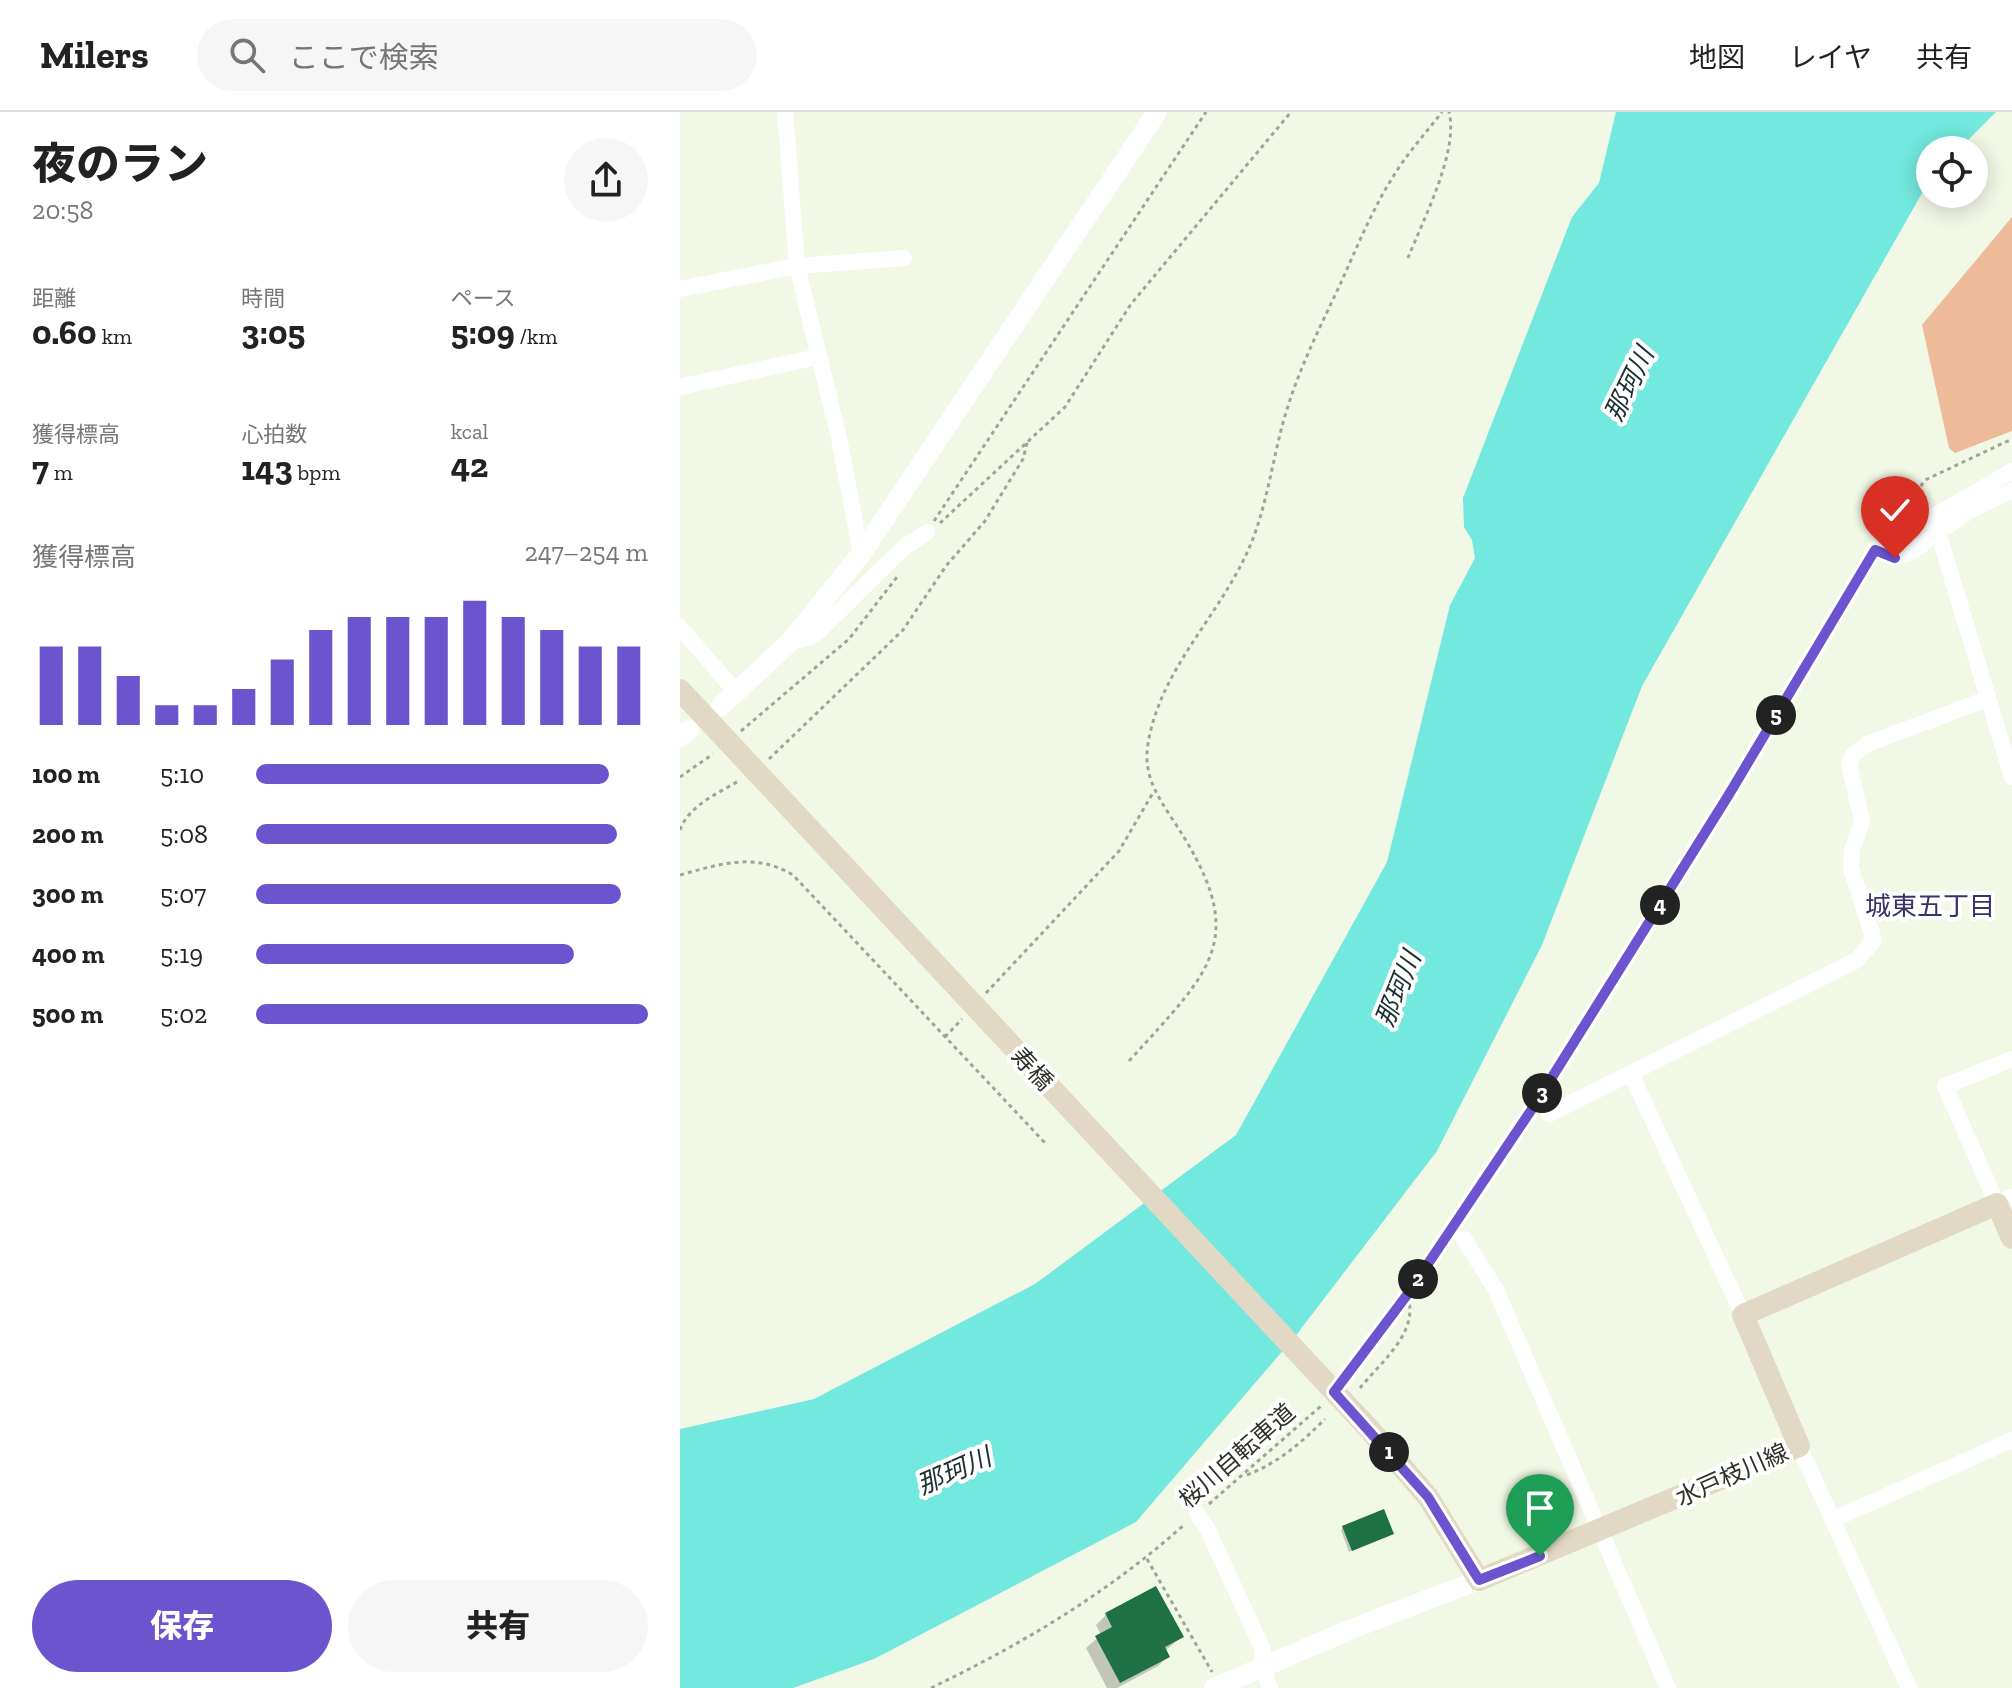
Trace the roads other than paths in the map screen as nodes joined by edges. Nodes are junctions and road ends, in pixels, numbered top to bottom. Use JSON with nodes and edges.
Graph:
{"nodes":[{"id":1,"x":785,"y":112,"type":"edge"},
{"id":2,"x":1157,"y":112,"type":"edge"},
{"id":3,"x":904,"y":258,"type":"dead end"},
{"id":4,"x":797,"y":266,"type":"junction"},
{"id":5,"x":680,"y":289,"type":"edge"},
{"id":6,"x":817,"y":357,"type":"junction"},
{"id":7,"x":680,"y":387,"type":"edge"},
{"id":8,"x":2012,"y":471,"type":"edge"},
{"id":9,"x":2012,"y":491,"type":"edge"},
{"id":10,"x":927,"y":532,"type":"road end"},
{"id":11,"x":1938,"y":532,"type":"junction"},
{"id":12,"x":861,"y":554,"type":"junction"},
{"id":13,"x":680,"y":627,"type":"edge"},
{"id":14,"x":790,"y":642,"type":"junction"},
{"id":15,"x":680,"y":690,"type":"edge"},
{"id":16,"x":736,"y":692,"type":"junction"},
{"id":17,"x":1987,"y":699,"type":"junction"},
{"id":18,"x":720,"y":707,"type":"dead end"},
{"id":19,"x":2011,"y":769,"type":"edge"},
{"id":20,"x":2012,"y":1059,"type":"edge"},
{"id":21,"x":1631,"y":1074,"type":"junction"},
{"id":22,"x":1549,"y":1114,"type":"dead end"},
{"id":23,"x":2005,"y":1200,"type":"edge"},
{"id":24,"x":2012,"y":1238,"type":"edge"},
{"id":25,"x":1464,"y":1239,"type":"dead end"},
{"id":26,"x":1743,"y":1315,"type":"junction"},
{"id":27,"x":2012,"y":1440,"type":"edge"},
{"id":28,"x":1799,"y":1446,"type":"junction"},
{"id":29,"x":1197,"y":1514,"type":"road end"},
{"id":30,"x":1834,"y":1519,"type":"junction"},
{"id":31,"x":1601,"y":1531,"type":"junction"},
{"id":32,"x":1479,"y":1580,"type":"junction"},
{"id":33,"x":1262,"y":1667,"type":"junction"},
{"id":34,"x":1217,"y":1687,"type":"edge"},
{"id":35,"x":1270,"y":1688,"type":"edge"},
{"id":36,"x":1668,"y":1688,"type":"edge"},
{"id":37,"x":1909,"y":1688,"type":"edge"}],
"edges":[{"from":1,"to":4,"type":"street"},
{"from":2,"to":12,"type":"street"},
{"from":3,"to":4,"type":"street"},
{"from":4,"to":5,"type":"street"},
{"from":4,"to":6,"type":"street"},
{"from":6,"to":7,"type":"street"},
{"from":6,"to":12,"type":"street"},
{"from":8,"to":11,"type":"street"},
{"from":9,"to":11,"type":"street"},
{"from":10,"to":14,"type":"street"},
{"from":11,"to":17,"type":"street"},
{"from":12,"to":14,"type":"street"},
{"from":13,"to":16,"type":"street"},
{"from":14,"to":16,"type":"street"},
{"from":15,"to":32,"type":"main road","name":"寿橋"},
{"from":16,"to":18,"type":"street"},
{"from":17,"to":19,"type":"street"},
{"from":17,"to":21,"type":"street"},
{"from":20,"to":23,"type":"street"},
{"from":21,"to":22,"type":"street"},
{"from":21,"to":26,"type":"street"},
{"from":23,"to":24,"type":"main road"},
{"from":23,"to":26,"type":"main road"},
{"from":25,"to":31,"type":"street"},
{"from":26,"to":28,"type":"main road","name":"水戸枝川線"},
{"from":27,"to":30,"type":"street"},
{"from":28,"to":30,"type":"street"},
{"from":28,"to":31,"type":"main road","name":"水戸枝川線"},
{"from":29,"to":33,"type":"street"},
{"from":30,"to":37,"type":"street"},
{"from":31,"to":32,"type":"main road","name":"水戸枝川線"},
{"from":31,"to":36,"type":"street"},
{"from":32,"to":33,"type":"street"},
{"from":33,"to":34,"type":"street"},
{"from":33,"to":35,"type":"street"}]}
